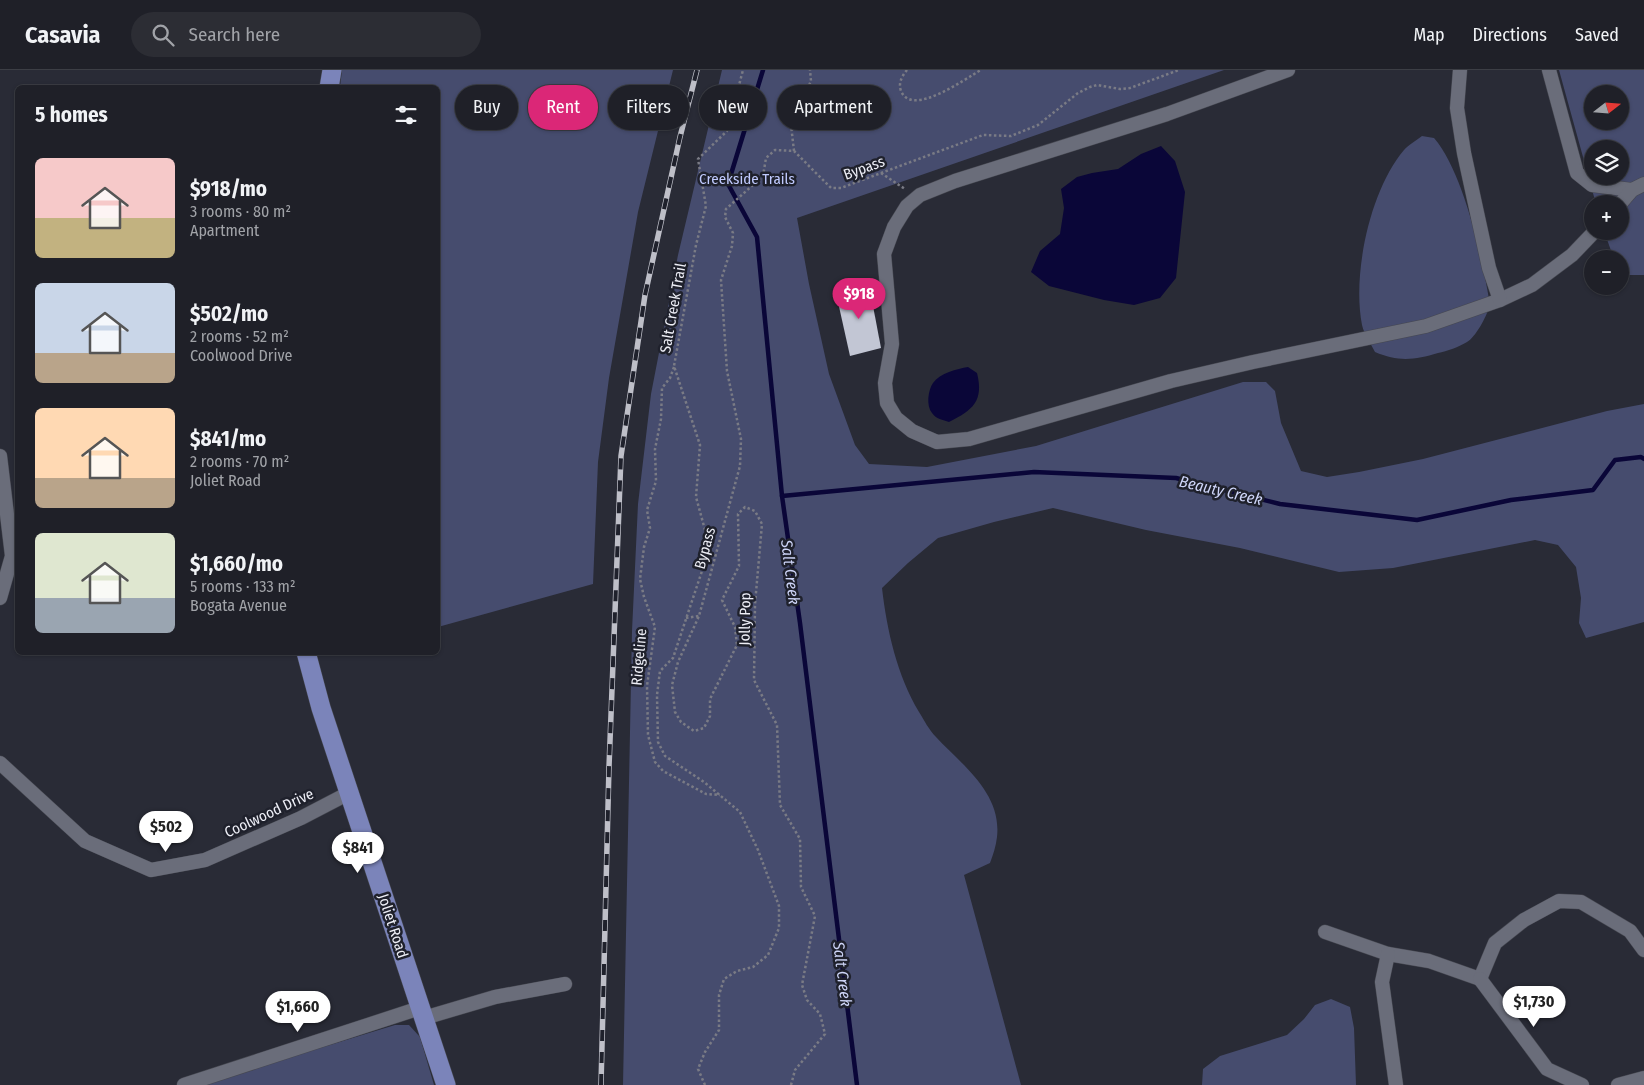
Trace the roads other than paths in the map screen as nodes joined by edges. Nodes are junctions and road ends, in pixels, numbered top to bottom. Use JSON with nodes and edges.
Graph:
{"nodes":[{"id":1,"x":332,"y":70,"type":"edge"},
{"id":2,"x":1288,"y":70,"type":"edge"},
{"id":3,"x":1460,"y":70,"type":"edge"},
{"id":4,"x":1550,"y":70,"type":"edge"},
{"id":5,"x":330,"y":85,"type":"edge"},
{"id":6,"x":1638,"y":187,"type":"edge"},
{"id":7,"x":1586,"y":240,"type":"edge"},
{"id":8,"x":1500,"y":300,"type":"junction"},
{"id":9,"x":0,"y":456,"type":"edge"},
{"id":10,"x":0,"y":598,"type":"edge"},
{"id":11,"x":307,"y":655,"type":"edge"},
{"id":12,"x":0,"y":763,"type":"edge"},
{"id":13,"x":349,"y":793,"type":"junction"},
{"id":14,"x":1325,"y":932,"type":"dead end"},
{"id":15,"x":1644,"y":950,"type":"edge"},
{"id":16,"x":1388,"y":954,"type":"junction"},
{"id":17,"x":1480,"y":979,"type":"junction"},
{"id":18,"x":565,"y":984,"type":"dead end"},
{"id":19,"x":422,"y":1013,"type":"junction"},
{"id":20,"x":1644,"y":1078,"type":"edge"},
{"id":21,"x":184,"y":1085,"type":"edge"},
{"id":22,"x":446,"y":1085,"type":"edge"},
{"id":23,"x":1396,"y":1085,"type":"edge"},
{"id":24,"x":1582,"y":1085,"type":"edge"},
{"id":25,"x":1618,"y":1085,"type":"edge"}],
"edges":[{"from":1,"to":5,"type":"main road"},
{"from":2,"to":8,"type":"street"},
{"from":3,"to":8,"type":"street"},
{"from":4,"to":6,"type":"street"},
{"from":7,"to":8,"type":"street"},
{"from":9,"to":10,"type":"street"},
{"from":11,"to":13,"type":"main road","name":"Joliet Road"},
{"from":12,"to":13,"type":"street","name":"Coolwood Drive"},
{"from":13,"to":19,"type":"main road","name":"Joliet Road"},
{"from":14,"to":16,"type":"street"},
{"from":15,"to":17,"type":"street"},
{"from":16,"to":17,"type":"street"},
{"from":16,"to":23,"type":"street"},
{"from":17,"to":24,"type":"street"},
{"from":18,"to":19,"type":"street"},
{"from":19,"to":21,"type":"street"},
{"from":19,"to":22,"type":"main road","name":"Joliet Road"},
{"from":20,"to":25,"type":"street"}]}
